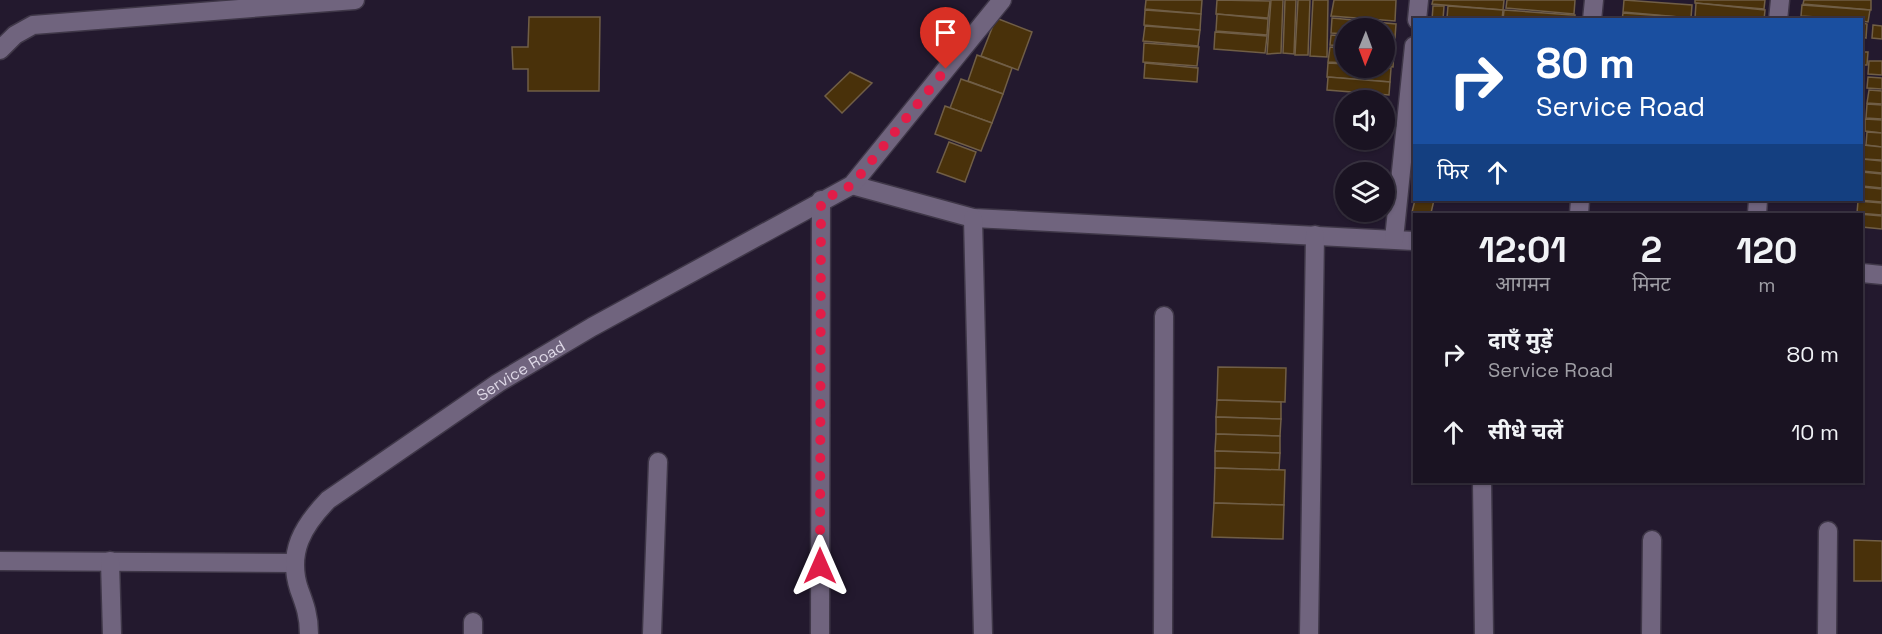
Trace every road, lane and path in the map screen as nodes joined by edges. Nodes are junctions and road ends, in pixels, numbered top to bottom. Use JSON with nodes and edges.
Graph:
{"nodes":[{"id":1,"x":355,"y":0,"type":"edge"},
{"id":2,"x":1002,"y":0,"type":"edge"},
{"id":3,"x":1419,"y":0,"type":"edge"},
{"id":4,"x":1594,"y":0,"type":"edge"},
{"id":5,"x":1780,"y":0,"type":"edge"},
{"id":6,"x":1417,"y":18,"type":"edge"},
{"id":7,"x":1592,"y":18,"type":"edge"},
{"id":8,"x":1778,"y":18,"type":"edge"},
{"id":9,"x":0,"y":50,"type":"edge"},
{"id":10,"x":1413,"y":56,"type":"edge"},
{"id":11,"x":852,"y":185,"type":"junction"},
{"id":12,"x":821,"y":201,"type":"junction"},
{"id":13,"x":973,"y":218,"type":"junction"},
{"id":14,"x":1315,"y":235,"type":"junction"},
{"id":15,"x":1394,"y":239,"type":"junction"},
{"id":16,"x":1413,"y":241,"type":"edge"},
{"id":17,"x":1863,"y":273,"type":"edge"},
{"id":18,"x":1882,"y":275,"type":"edge"},
{"id":19,"x":1164,"y":316,"type":"dead end"},
{"id":20,"x":658,"y":462,"type":"dead end"},
{"id":21,"x":1482,"y":483,"type":"edge"},
{"id":22,"x":1828,"y":531,"type":"dead end"},
{"id":23,"x":1652,"y":540,"type":"dead end"},
{"id":24,"x":0,"y":561,"type":"edge"},
{"id":25,"x":110,"y":561,"type":"junction"},
{"id":26,"x":294,"y":563,"type":"junction"},
{"id":27,"x":112,"y":634,"type":"edge"},
{"id":28,"x":309,"y":634,"type":"edge"},
{"id":29,"x":652,"y":634,"type":"edge"},
{"id":30,"x":820,"y":634,"type":"edge"},
{"id":31,"x":983,"y":634,"type":"edge"},
{"id":32,"x":1163,"y":634,"type":"edge"},
{"id":33,"x":1309,"y":634,"type":"edge"},
{"id":34,"x":1484,"y":634,"type":"edge"},
{"id":35,"x":1651,"y":634,"type":"edge"},
{"id":36,"x":1827,"y":634,"type":"edge"}],
"edges":[{"from":1,"to":9,"type":"street"},
{"from":2,"to":11,"type":"street"},
{"from":3,"to":6,"type":"street"},
{"from":4,"to":7,"type":"street"},
{"from":5,"to":8,"type":"street"},
{"from":10,"to":15,"type":"street"},
{"from":11,"to":12,"type":"street","name":"Service Road"},
{"from":11,"to":13,"type":"street"},
{"from":12,"to":26,"type":"street","name":"Service Road"},
{"from":12,"to":30,"type":"street"},
{"from":13,"to":14,"type":"street"},
{"from":13,"to":31,"type":"street"},
{"from":14,"to":15,"type":"street"},
{"from":14,"to":33,"type":"street"},
{"from":15,"to":16,"type":"street"},
{"from":17,"to":18,"type":"street"},
{"from":19,"to":32,"type":"street"},
{"from":20,"to":29,"type":"street"},
{"from":21,"to":34,"type":"street"},
{"from":22,"to":36,"type":"street"},
{"from":23,"to":35,"type":"street"},
{"from":24,"to":25,"type":"street"},
{"from":25,"to":26,"type":"street"},
{"from":25,"to":27,"type":"street"},
{"from":26,"to":28,"type":"street","name":"Service Road"}]}
